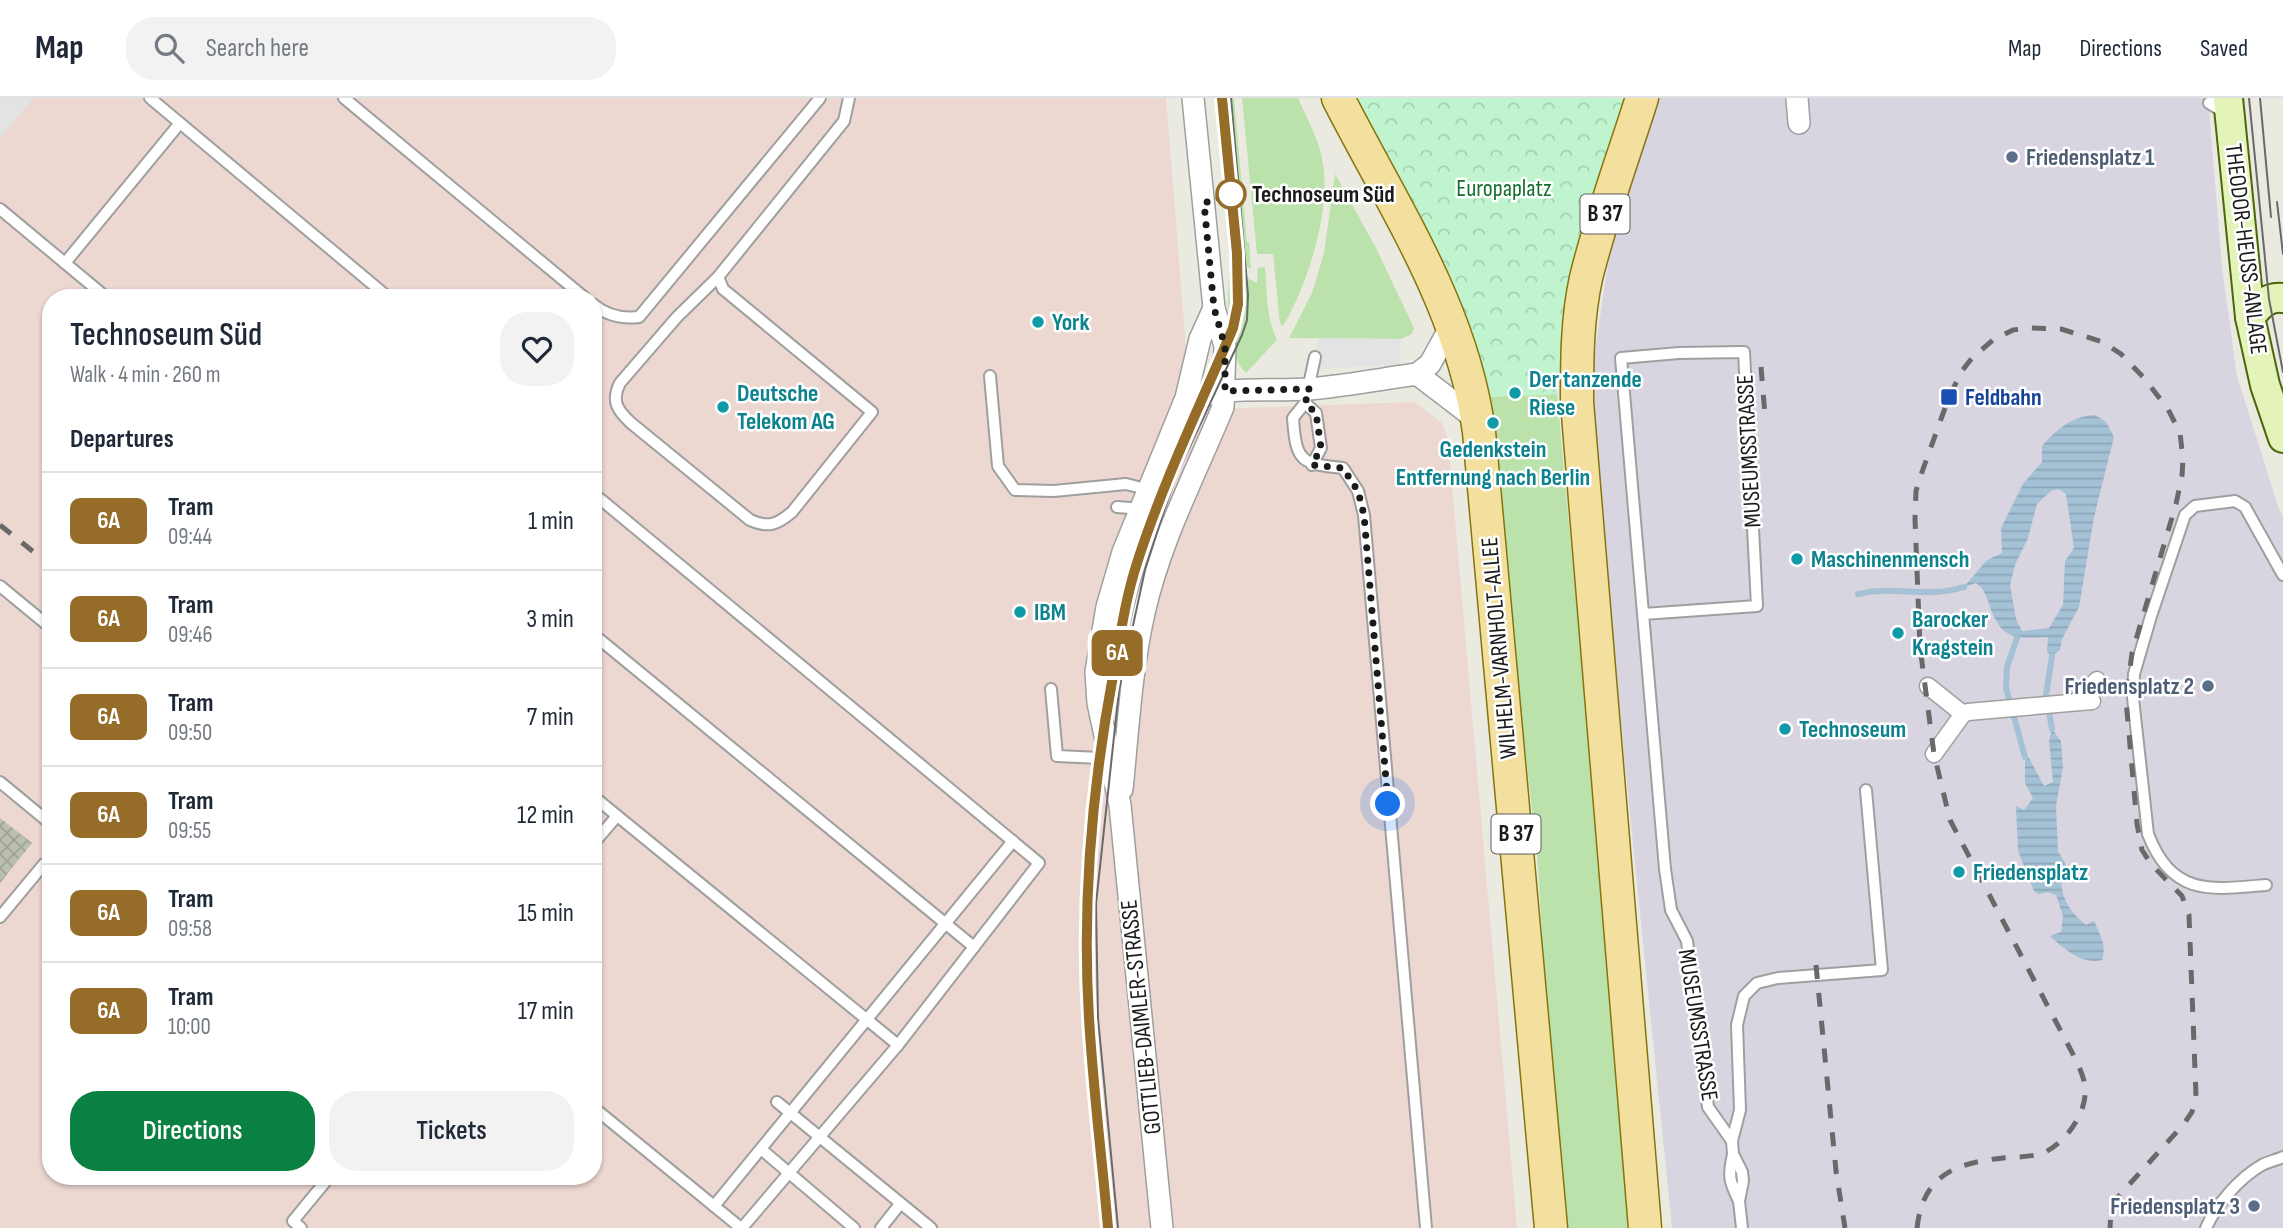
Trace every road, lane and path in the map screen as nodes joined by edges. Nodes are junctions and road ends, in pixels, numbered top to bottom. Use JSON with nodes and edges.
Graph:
{"nodes":[{"id":1,"x":150,"y":98,"type":"edge"},
{"id":2,"x":344,"y":98,"type":"edge"},
{"id":3,"x":820,"y":98,"type":"edge"},
{"id":4,"x":849,"y":98,"type":"edge"},
{"id":5,"x":1194,"y":98,"type":"edge"},
{"id":6,"x":1338,"y":98,"type":"edge"},
{"id":7,"x":1642,"y":98,"type":"edge"},
{"id":8,"x":1797,"y":98,"type":"edge"},
{"id":9,"x":2225,"y":104,"type":"edge"},
{"id":10,"x":180,"y":123,"type":"junction"},
{"id":11,"x":1799,"y":123,"type":"dead end"},
{"id":12,"x":0,"y":209,"type":"edge"},
{"id":13,"x":65,"y":263,"type":"junction"},
{"id":14,"x":718,"y":277,"type":"junction"},
{"id":15,"x":96,"y":289,"type":"edge"},
{"id":16,"x":378,"y":289,"type":"edge"},
{"id":17,"x":574,"y":289,"type":"edge"},
{"id":18,"x":2283,"y":298,"type":"edge"},
{"id":19,"x":1214,"y":308,"type":"junction"},
{"id":20,"x":602,"y":312,"type":"edge"},
{"id":21,"x":2250,"y":317,"type":"junction"},
{"id":22,"x":1452,"y":324,"type":"junction"},
{"id":23,"x":1315,"y":357,"type":"dead end"},
{"id":24,"x":1417,"y":374,"type":"junction"},
{"id":25,"x":990,"y":376,"type":"dead end"},
{"id":26,"x":1225,"y":391,"type":"junction"},
{"id":27,"x":1307,"y":396,"type":"junction"},
{"id":28,"x":1184,"y":402,"type":"junction"},
{"id":29,"x":1477,"y":420,"type":"junction"},
{"id":30,"x":2283,"y":438,"type":"edge"},
{"id":31,"x":1312,"y":465,"type":"junction"},
{"id":32,"x":1150,"y":490,"type":"junction"},
{"id":33,"x":602,"y":500,"type":"edge"},
{"id":34,"x":1117,"y":506,"type":"dead end"},
{"id":35,"x":1139,"y":515,"type":"junction"},
{"id":36,"x":2283,"y":575,"type":"edge"},
{"id":37,"x":0,"y":586,"type":"edge"},
{"id":38,"x":1643,"y":614,"type":"junction"},
{"id":39,"x":42,"y":621,"type":"edge"},
{"id":40,"x":602,"y":641,"type":"edge"},
{"id":41,"x":1096,"y":672,"type":"junction"},
{"id":42,"x":2097,"y":680,"type":"dead end"},
{"id":43,"x":1130,"y":686,"type":"junction"},
{"id":44,"x":1928,"y":686,"type":"dead end"},
{"id":45,"x":1051,"y":689,"type":"dead end"},
{"id":46,"x":1966,"y":713,"type":"junction"},
{"id":47,"x":1117,"y":754,"type":"junction"},
{"id":48,"x":1934,"y":754,"type":"dead end"},
{"id":49,"x":0,"y":782,"type":"edge"},
{"id":50,"x":1866,"y":790,"type":"dead end"},
{"id":51,"x":602,"y":804,"type":"edge"},
{"id":52,"x":617,"y":816,"type":"junction"},
{"id":53,"x":42,"y":817,"type":"edge"},
{"id":54,"x":602,"y":834,"type":"edge"},
{"id":55,"x":1013,"y":841,"type":"junction"},
{"id":56,"x":42,"y":866,"type":"edge"},
{"id":57,"x":2266,"y":885,"type":"dead end"},
{"id":58,"x":0,"y":917,"type":"edge"},
{"id":59,"x":946,"y":923,"type":"junction"},
{"id":60,"x":974,"y":947,"type":"junction"},
{"id":61,"x":867,"y":1020,"type":"junction"},
{"id":62,"x":898,"y":1045,"type":"junction"},
{"id":63,"x":777,"y":1102,"type":"dead end"},
{"id":64,"x":791,"y":1113,"type":"junction"},
{"id":65,"x":602,"y":1114,"type":"edge"},
{"id":66,"x":821,"y":1138,"type":"junction"},
{"id":67,"x":1732,"y":1141,"type":"junction"},
{"id":68,"x":761,"y":1149,"type":"junction"},
{"id":69,"x":2283,"y":1157,"type":"edge"},
{"id":70,"x":789,"y":1173,"type":"junction"},
{"id":71,"x":323,"y":1185,"type":"edge"},
{"id":72,"x":900,"y":1204,"type":"junction"},
{"id":73,"x":714,"y":1206,"type":"junction"},
{"id":74,"x":1646,"y":1222,"type":"edge"},
{"id":75,"x":301,"y":1228,"type":"edge"},
{"id":76,"x":742,"y":1228,"type":"edge"},
{"id":77,"x":853,"y":1228,"type":"edge"},
{"id":78,"x":881,"y":1228,"type":"edge"},
{"id":79,"x":931,"y":1228,"type":"edge"},
{"id":80,"x":1162,"y":1228,"type":"edge"},
{"id":81,"x":1426,"y":1228,"type":"edge"},
{"id":82,"x":1551,"y":1228,"type":"edge"},
{"id":83,"x":1742,"y":1228,"type":"edge"},
{"id":84,"x":2206,"y":1228,"type":"edge"}],
"edges":[{"from":1,"to":10,"type":"lane"},
{"from":2,"to":17,"type":"lane"},
{"from":3,"to":20,"type":"lane"},
{"from":4,"to":14,"type":"lane"},
{"from":5,"to":19,"type":"street","name":"GOTTLIEB-DAIMLER-STRASSE"},
{"from":6,"to":22,"type":"main road","name":"WILHELM-VARNHOLT-ALLEE","number":"B 37"},
{"from":7,"to":74,"type":"main road","number":"B 37"},
{"from":8,"to":11,"type":"street"},
{"from":9,"to":21,"type":"main road","name":"THEODOR-HEUSS-ANLAGE"},
{"from":10,"to":13,"type":"lane"},
{"from":10,"to":16,"type":"lane"},
{"from":12,"to":13,"type":"lane"},
{"from":13,"to":15,"type":"lane"},
{"from":14,"to":14,"type":"lane"},
{"from":18,"to":21,"type":"main road"},
{"from":19,"to":26,"type":"street","name":"GOTTLIEB-DAIMLER-STRASSE"},
{"from":19,"to":28,"type":"street","name":"GOTTLIEB-DAIMLER-STRASSE"},
{"from":21,"to":30,"type":"main road","name":"THEODOR-HEUSS-ANLAGE"},
{"from":22,"to":24,"type":"street"},
{"from":22,"to":29,"type":"main road","name":"WILHELM-VARNHOLT-ALLEE","number":"B 37"},
{"from":23,"to":27,"type":"lane"},
{"from":24,"to":27,"type":"street"},
{"from":24,"to":29,"type":"street"},
{"from":25,"to":32,"type":"lane"},
{"from":26,"to":27,"type":"street"},
{"from":26,"to":28,"type":"street"},
{"from":26,"to":43,"type":"street","name":"GOTTLIEB-DAIMLER-STRASSE"},
{"from":27,"to":31,"type":"lane"},
{"from":27,"to":31,"type":"lane"},
{"from":28,"to":32,"type":"street","name":"GOTTLIEB-DAIMLER-STRASSE"},
{"from":29,"to":82,"type":"main road","name":"WILHELM-VARNHOLT-ALLEE","number":"B 37"},
{"from":31,"to":81,"type":"lane"},
{"from":32,"to":35,"type":"street","name":"GOTTLIEB-DAIMLER-STRASSE"},
{"from":33,"to":55,"type":"lane"},
{"from":34,"to":35,"type":"lane"},
{"from":35,"to":41,"type":"street","name":"GOTTLIEB-DAIMLER-STRASSE"},
{"from":36,"to":57,"type":"lane"},
{"from":37,"to":39,"type":"lane"},
{"from":38,"to":38,"type":"lane","name":"MUSEUMSSTRASSE"},
{"from":38,"to":67,"type":"lane","name":"MUSEUMSSTRASSE"},
{"from":40,"to":59,"type":"lane"},
{"from":41,"to":43,"type":"street"},
{"from":41,"to":47,"type":"street","name":"GOTTLIEB-DAIMLER-STRASSE"},
{"from":42,"to":46,"type":"street"},
{"from":43,"to":47,"type":"street","name":"GOTTLIEB-DAIMLER-STRASSE"},
{"from":44,"to":46,"type":"street"},
{"from":45,"to":47,"type":"lane"},
{"from":46,"to":48,"type":"street"},
{"from":47,"to":80,"type":"street","name":"GOTTLIEB-DAIMLER-STRASSE"},
{"from":49,"to":53,"type":"lane"},
{"from":50,"to":67,"type":"lane","name":"MUSEUMSSTRASSE"},
{"from":51,"to":52,"type":"lane"},
{"from":52,"to":54,"type":"lane"},
{"from":52,"to":61,"type":"lane"},
{"from":55,"to":59,"type":"lane"},
{"from":55,"to":60,"type":"lane"},
{"from":56,"to":58,"type":"lane"},
{"from":59,"to":60,"type":"lane"},
{"from":59,"to":61,"type":"lane"},
{"from":60,"to":62,"type":"lane"},
{"from":61,"to":62,"type":"lane"},
{"from":61,"to":64,"type":"lane"},
{"from":62,"to":66,"type":"lane"},
{"from":63,"to":64,"type":"lane"},
{"from":64,"to":66,"type":"lane"},
{"from":64,"to":68,"type":"lane"},
{"from":65,"to":73,"type":"lane"},
{"from":66,"to":70,"type":"lane"},
{"from":66,"to":72,"type":"lane"},
{"from":67,"to":83,"type":"lane","name":"MUSEUMSSTRASSE"},
{"from":68,"to":70,"type":"lane"},
{"from":68,"to":73,"type":"lane"},
{"from":69,"to":84,"type":"lane"},
{"from":70,"to":76,"type":"lane"},
{"from":70,"to":77,"type":"lane"},
{"from":71,"to":75,"type":"lane"},
{"from":72,"to":78,"type":"lane"},
{"from":72,"to":79,"type":"lane"},
{"from":73,"to":76,"type":"lane"}]}
